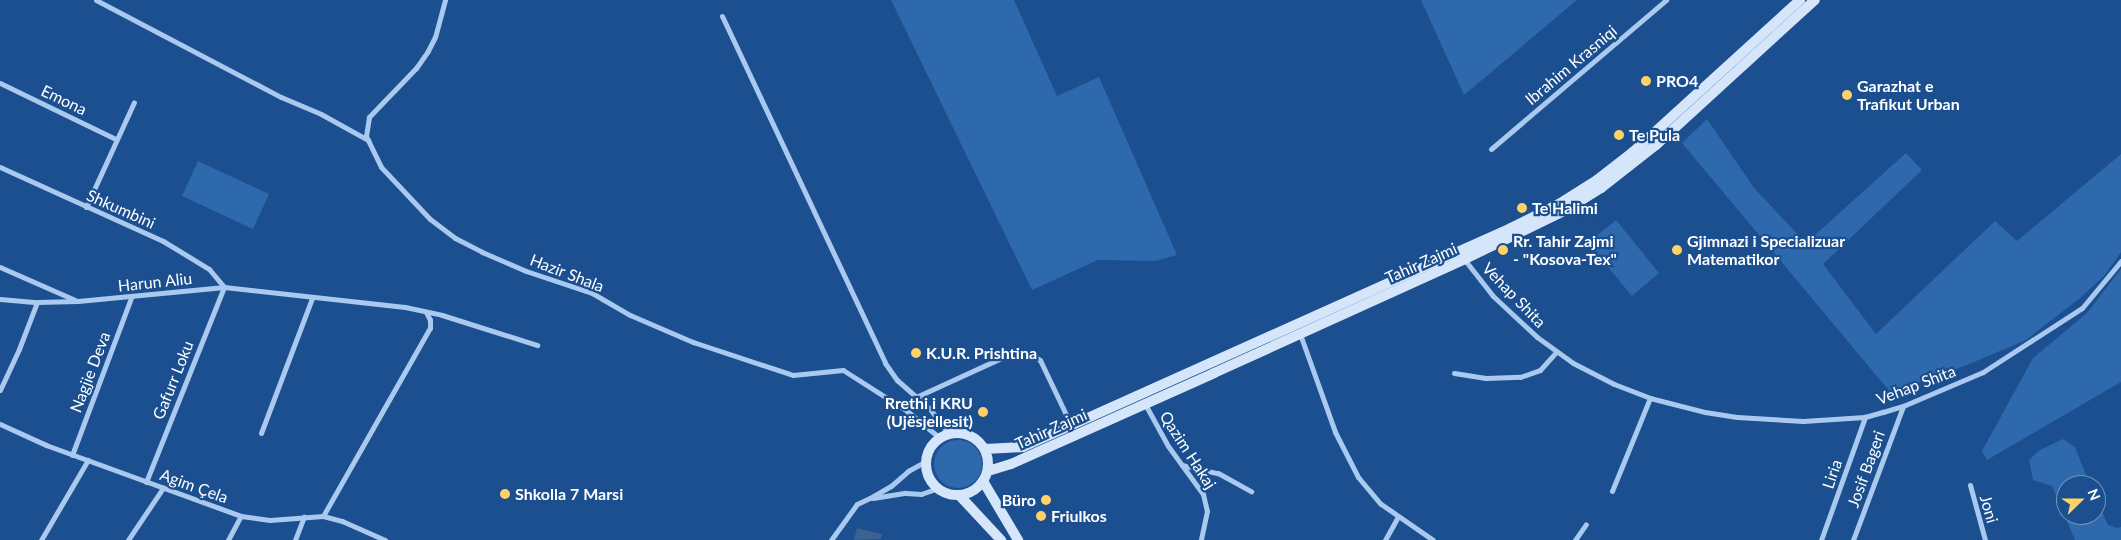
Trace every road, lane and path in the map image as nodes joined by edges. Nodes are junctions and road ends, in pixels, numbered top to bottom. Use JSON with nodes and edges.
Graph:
{"nodes":[{"id":1,"x":96,"y":0,"type":"edge"},
{"id":2,"x":445,"y":0,"type":"edge"},
{"id":3,"x":1666,"y":0,"type":"edge"},
{"id":4,"x":1800,"y":0,"type":"edge"},
{"id":5,"x":1815,"y":0,"type":"edge"},
{"id":6,"x":722,"y":16,"type":"dead end"},
{"id":7,"x":0,"y":83,"type":"edge"},
{"id":8,"x":134,"y":102,"type":"dead end"},
{"id":9,"x":116,"y":139,"type":"junction"},
{"id":10,"x":368,"y":141,"type":"junction"},
{"id":11,"x":1491,"y":149,"type":"dead end"},
{"id":12,"x":0,"y":167,"type":"edge"},
{"id":13,"x":86,"y":207,"type":"junction"},
{"id":14,"x":1462,"y":255,"type":"junction"},
{"id":15,"x":2121,"y":261,"type":"edge"},
{"id":16,"x":0,"y":266,"type":"edge"},
{"id":17,"x":224,"y":287,"type":"junction"},
{"id":18,"x":131,"y":298,"type":"junction"},
{"id":19,"x":312,"y":298,"type":"junction"},
{"id":20,"x":0,"y":299,"type":"edge"},
{"id":21,"x":78,"y":301,"type":"junction"},
{"id":22,"x":36,"y":302,"type":"junction"},
{"id":23,"x":426,"y":312,"type":"junction"},
{"id":24,"x":1300,"y":334,"type":"junction"},
{"id":25,"x":537,"y":345,"type":"dead end"},
{"id":26,"x":1556,"y":352,"type":"junction"},
{"id":27,"x":1454,"y":373,"type":"dead end"},
{"id":28,"x":0,"y":390,"type":"edge"},
{"id":29,"x":916,"y":397,"type":"junction"},
{"id":30,"x":1650,"y":398,"type":"junction"},
{"id":31,"x":1145,"y":404,"type":"junction"},
{"id":32,"x":1903,"y":406,"type":"junction"},
{"id":33,"x":1865,"y":417,"type":"junction"},
{"id":34,"x":0,"y":424,"type":"edge"},
{"id":35,"x":1071,"y":426,"type":"junction"},
{"id":36,"x":261,"y":433,"type":"dead end"},
{"id":37,"x":945,"y":436,"type":"junction"},
{"id":38,"x":985,"y":449,"type":"junction"},
{"id":39,"x":72,"y":455,"type":"junction"},
{"id":40,"x":88,"y":460,"type":"junction"},
{"id":41,"x":926,"y":462,"type":"junction"},
{"id":42,"x":1182,"y":465,"type":"junction"},
{"id":43,"x":988,"y":471,"type":"junction"},
{"id":44,"x":983,"y":481,"type":"junction"},
{"id":45,"x":146,"y":482,"type":"junction"},
{"id":46,"x":1970,"y":485,"type":"dead end"},
{"id":47,"x":163,"y":488,"type":"junction"},
{"id":48,"x":938,"y":488,"type":"junction"},
{"id":49,"x":1251,"y":491,"type":"dead end"},
{"id":50,"x":1612,"y":491,"type":"dead end"},
{"id":51,"x":959,"y":495,"type":"junction"},
{"id":52,"x":870,"y":498,"type":"junction"},
{"id":53,"x":241,"y":516,"type":"junction"},
{"id":54,"x":323,"y":516,"type":"junction"},
{"id":55,"x":304,"y":517,"type":"junction"},
{"id":56,"x":1398,"y":517,"type":"junction"},
{"id":57,"x":1586,"y":524,"type":"dead end"},
{"id":58,"x":42,"y":540,"type":"edge"},
{"id":59,"x":128,"y":540,"type":"edge"},
{"id":60,"x":228,"y":540,"type":"edge"},
{"id":61,"x":295,"y":540,"type":"edge"},
{"id":62,"x":383,"y":540,"type":"edge"},
{"id":63,"x":831,"y":540,"type":"edge"},
{"id":64,"x":1001,"y":540,"type":"edge"},
{"id":65,"x":1018,"y":540,"type":"edge"},
{"id":66,"x":1201,"y":540,"type":"edge"},
{"id":67,"x":1385,"y":540,"type":"edge"},
{"id":68,"x":1434,"y":540,"type":"edge"},
{"id":69,"x":1575,"y":540,"type":"edge"},
{"id":70,"x":1821,"y":540,"type":"edge"},
{"id":71,"x":1853,"y":540,"type":"edge"},
{"id":72,"x":1985,"y":540,"type":"edge"}],
"edges":[{"from":1,"to":10,"type":"street"},
{"from":2,"to":10,"type":"street","name":"Hazir Shala"},
{"from":3,"to":11,"type":"street","name":"Ibrahim Krasniqi"},
{"from":4,"to":14,"type":"street","name":"Tahir Zajmi"},
{"from":5,"to":14,"type":"street","name":"Tahir Zajmi"},
{"from":6,"to":29,"type":"street"},
{"from":7,"to":9,"type":"street","name":"Emona"},
{"from":8,"to":9,"type":"street"},
{"from":9,"to":13,"type":"street"},
{"from":10,"to":37,"type":"street","name":"Hazir Shala"},
{"from":12,"to":13,"type":"street","name":"Shkumbini"},
{"from":13,"to":17,"type":"street","name":"Shkumbini"},
{"from":14,"to":24,"type":"street","name":"Tahir Zajmi"},
{"from":14,"to":26,"type":"street","name":"Vehap Shita"},
{"from":14,"to":35,"type":"street","name":"Tahir Zajmi"},
{"from":15,"to":32,"type":"street","name":"Vehap Shita"},
{"from":16,"to":21,"type":"street"},
{"from":17,"to":18,"type":"street","name":"Harun Aliu"},
{"from":17,"to":19,"type":"street","name":"Harun Aliu"},
{"from":17,"to":45,"type":"street","name":"Gafurr Loku"},
{"from":18,"to":21,"type":"street","name":"Harun Aliu"},
{"from":18,"to":39,"type":"street","name":"Nagjie Deva"},
{"from":19,"to":23,"type":"street","name":"Harun Aliu"},
{"from":19,"to":36,"type":"street"},
{"from":20,"to":22,"type":"street","name":"Harun Aliu"},
{"from":21,"to":22,"type":"street","name":"Harun Aliu"},
{"from":22,"to":28,"type":"street"},
{"from":23,"to":25,"type":"street","name":"Harun Aliu"},
{"from":23,"to":54,"type":"street"},
{"from":24,"to":31,"type":"street","name":"Tahir Zajmi"},
{"from":24,"to":56,"type":"street"},
{"from":26,"to":27,"type":"street"},
{"from":26,"to":30,"type":"street","name":"Vehap Shita"},
{"from":29,"to":35,"type":"street"},
{"from":29,"to":37,"type":"street"},
{"from":30,"to":33,"type":"street","name":"Vehap Shita"},
{"from":30,"to":50,"type":"street"},
{"from":31,"to":42,"type":"street","name":"Qazim Hakaj"},
{"from":31,"to":43,"type":"street","name":"Tahir Zajmi"},
{"from":32,"to":33,"type":"street","name":"Vehap Shita"},
{"from":32,"to":71,"type":"street","name":"Josif Bageri"},
{"from":33,"to":70,"type":"street","name":"Liria"},
{"from":34,"to":39,"type":"street","name":"Agim Çela"},
{"from":35,"to":38,"type":"street","name":"Tahir Zajmi"},
{"from":37,"to":38,"type":"street"},
{"from":37,"to":41,"type":"street"},
{"from":38,"to":43,"type":"street"},
{"from":39,"to":40,"type":"street","name":"Agim Çela"},
{"from":40,"to":45,"type":"street","name":"Agim Çela"},
{"from":40,"to":58,"type":"street"},
{"from":41,"to":48,"type":"street"},
{"from":41,"to":52,"type":"street"},
{"from":42,"to":49,"type":"street"},
{"from":42,"to":66,"type":"street","name":"Qazim Hakaj"},
{"from":43,"to":44,"type":"street"},
{"from":44,"to":51,"type":"street"},
{"from":44,"to":65,"type":"street"},
{"from":45,"to":47,"type":"street","name":"Agim Çela"},
{"from":46,"to":72,"type":"street","name":"Joni"},
{"from":47,"to":53,"type":"street","name":"Agim Çela"},
{"from":47,"to":59,"type":"street"},
{"from":48,"to":51,"type":"street"},
{"from":48,"to":52,"type":"street"},
{"from":51,"to":64,"type":"street"},
{"from":52,"to":63,"type":"street"},
{"from":53,"to":55,"type":"street","name":"Agim Çela"},
{"from":53,"to":60,"type":"street"},
{"from":54,"to":55,"type":"street","name":"Agim Çela"},
{"from":54,"to":62,"type":"street","name":"Agim Çela"},
{"from":55,"to":61,"type":"street"},
{"from":56,"to":67,"type":"street"},
{"from":56,"to":68,"type":"street"},
{"from":57,"to":69,"type":"street"}]}
